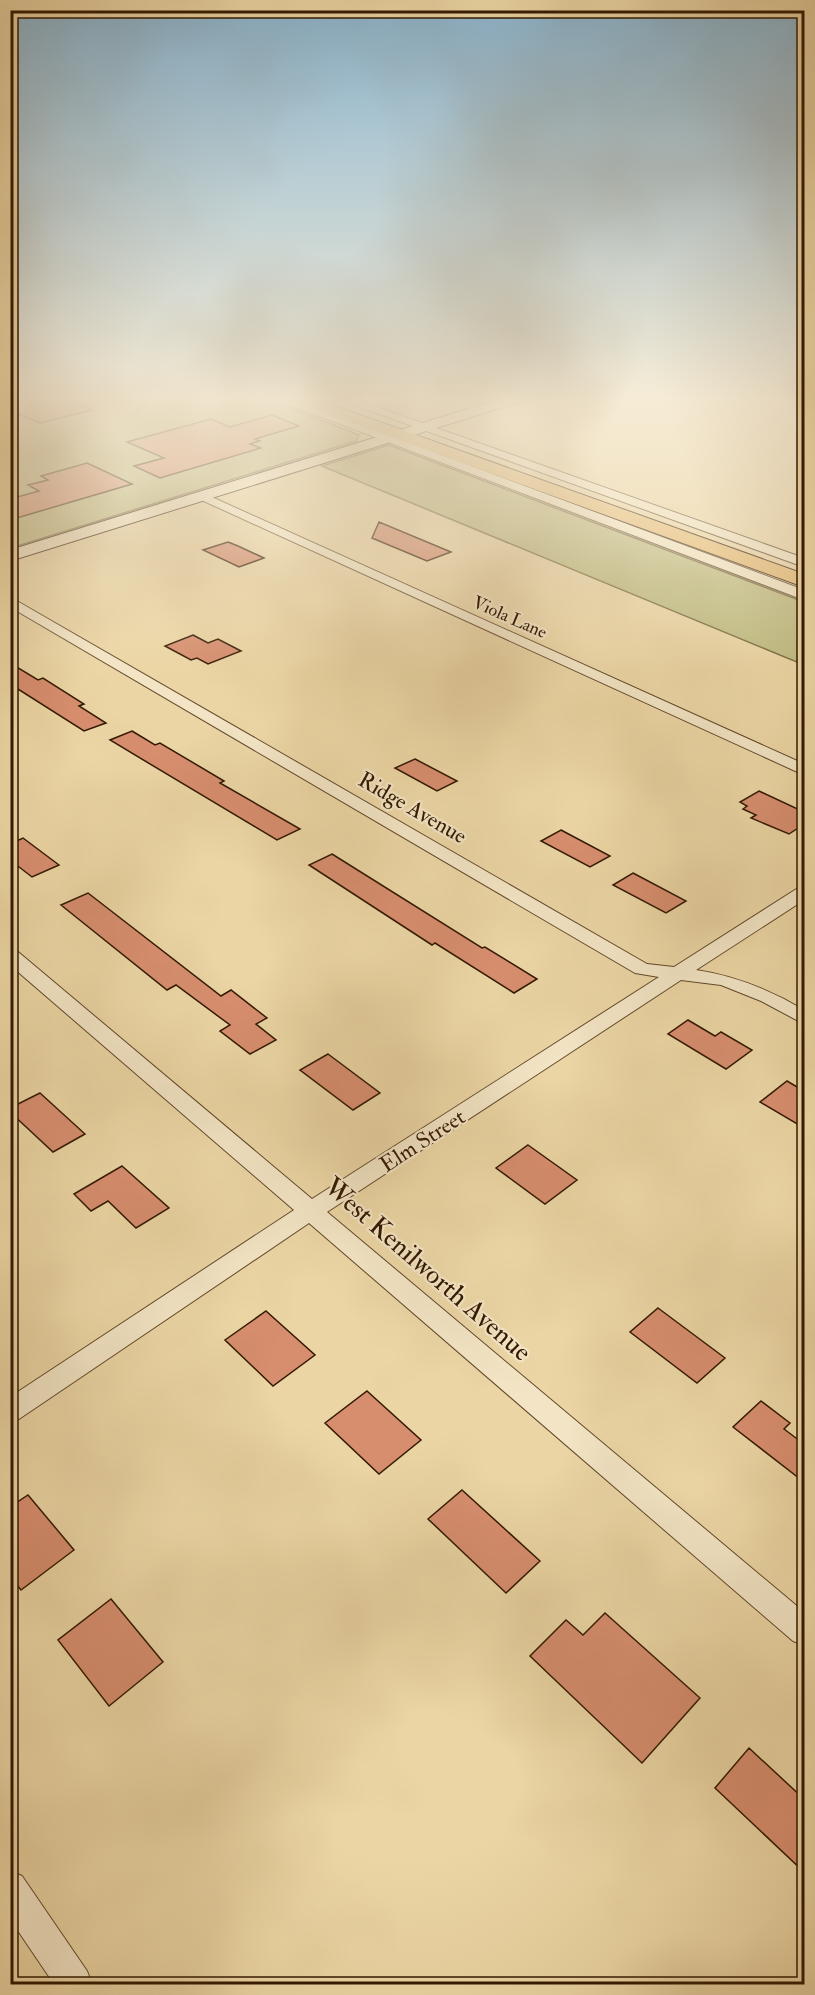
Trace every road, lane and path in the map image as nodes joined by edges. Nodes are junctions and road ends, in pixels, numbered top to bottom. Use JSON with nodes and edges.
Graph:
{"nodes":[{"id":1,"x":220,"y":490,"type":"edge"},
{"id":2,"x":544,"y":490,"type":"edge"},
{"id":3,"x":557,"y":490,"type":"edge"},
{"id":4,"x":565,"y":490,"type":"edge"},
{"id":5,"x":581,"y":490,"type":"edge"},
{"id":6,"x":201,"y":496,"type":"junction"},
{"id":7,"x":761,"y":548,"type":"joint"},
{"id":8,"x":10,"y":556,"type":"edge"},
{"id":9,"x":804,"y":564,"type":"edge"},
{"id":10,"x":804,"y":574,"type":"edge"},
{"id":11,"x":804,"y":582,"type":"edge"},
{"id":12,"x":804,"y":595,"type":"edge"},
{"id":13,"x":10,"y":601,"type":"edge"},
{"id":14,"x":804,"y":770,"type":"edge"},
{"id":15,"x":804,"y":892,"type":"edge"},
{"id":16,"x":10,"y":955,"type":"edge"},
{"id":17,"x":682,"y":973,"type":"junction"},
{"id":18,"x":804,"y":1018,"type":"edge"},
{"id":19,"x":312,"y":1210,"type":"junction"},
{"id":20,"x":10,"y":1411,"type":"edge"},
{"id":21,"x":804,"y":1631,"type":"edge"},
{"id":22,"x":10,"y":1888,"type":"edge"},
{"id":23,"x":74,"y":1984,"type":"edge"}],
"edges":[{"from":1,"to":6,"type":"main road"},
{"from":2,"to":12,"type":"street"},
{"from":3,"to":11,"type":"highway"},
{"from":4,"to":10,"type":"highway"},
{"from":5,"to":7,"type":"street"},
{"from":6,"to":8,"type":"main road"},
{"from":6,"to":14,"type":"street","name":"Viola Lane"},
{"from":7,"to":9,"type":"highway"},
{"from":13,"to":17,"type":"street","name":"Ridge Avenue"},
{"from":15,"to":17,"type":"street","name":"Elm Street"},
{"from":16,"to":19,"type":"street","name":"West Kenilworth Avenue"},
{"from":17,"to":18,"type":"street","name":"Ridge Avenue"},
{"from":17,"to":19,"type":"street","name":"Elm Street"},
{"from":19,"to":20,"type":"street","name":"Elm Street"},
{"from":19,"to":21,"type":"street","name":"West Kenilworth Avenue"},
{"from":22,"to":23,"type":"street"}]}
